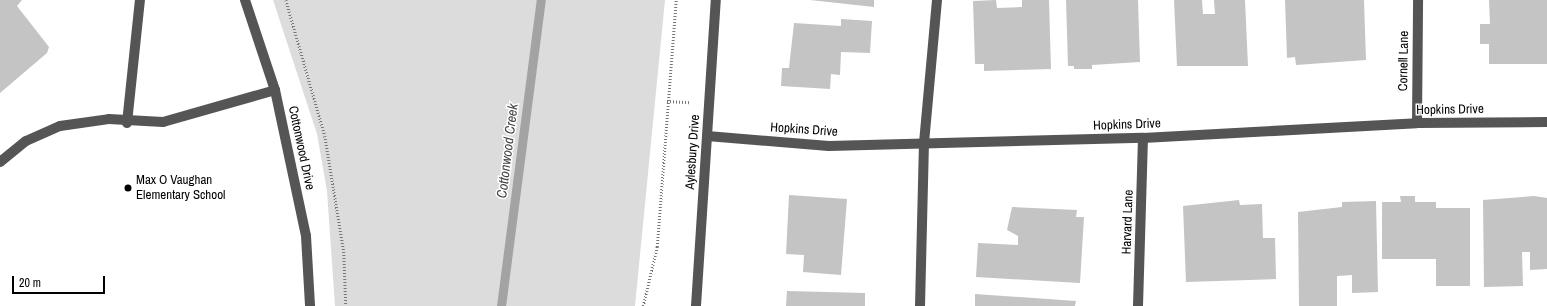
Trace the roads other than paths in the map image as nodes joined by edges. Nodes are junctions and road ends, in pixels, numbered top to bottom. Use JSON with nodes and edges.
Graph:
{"nodes":[{"id":1,"x":140,"y":0,"type":"edge"},
{"id":2,"x":245,"y":0,"type":"edge"},
{"id":3,"x":716,"y":0,"type":"edge"},
{"id":4,"x":937,"y":0,"type":"edge"},
{"id":5,"x":1418,"y":0,"type":"edge"},
{"id":6,"x":275,"y":90,"type":"junction"},
{"id":7,"x":1547,"y":122,"type":"edge"},
{"id":8,"x":127,"y":123,"type":"junction"},
{"id":9,"x":1417,"y":123,"type":"junction"},
{"id":10,"x":707,"y":136,"type":"junction"},
{"id":11,"x":1143,"y":138,"type":"junction"},
{"id":12,"x":924,"y":143,"type":"junction"},
{"id":13,"x":0,"y":162,"type":"edge"},
{"id":14,"x":310,"y":306,"type":"edge"},
{"id":15,"x":696,"y":306,"type":"edge"},
{"id":16,"x":920,"y":306,"type":"edge"},
{"id":17,"x":1138,"y":306,"type":"edge"}],
"edges":[{"from":1,"to":8,"type":"street"},
{"from":2,"to":6,"type":"street","name":"Cottonwood Drive"},
{"from":3,"to":10,"type":"street","name":"Aylesbury Drive"},
{"from":4,"to":12,"type":"street"},
{"from":5,"to":9,"type":"street","name":"Cornell Lane"},
{"from":6,"to":8,"type":"street"},
{"from":6,"to":14,"type":"street","name":"Cottonwood Drive"},
{"from":7,"to":9,"type":"street","name":"Hopkins Drive"},
{"from":8,"to":13,"type":"street"},
{"from":9,"to":11,"type":"street","name":"Hopkins Drive"},
{"from":10,"to":12,"type":"street","name":"Hopkins Drive"},
{"from":10,"to":15,"type":"street","name":"Aylesbury Drive"},
{"from":11,"to":12,"type":"street","name":"Hopkins Drive"},
{"from":11,"to":17,"type":"street","name":"Harvard Lane"},
{"from":12,"to":16,"type":"street"}]}
